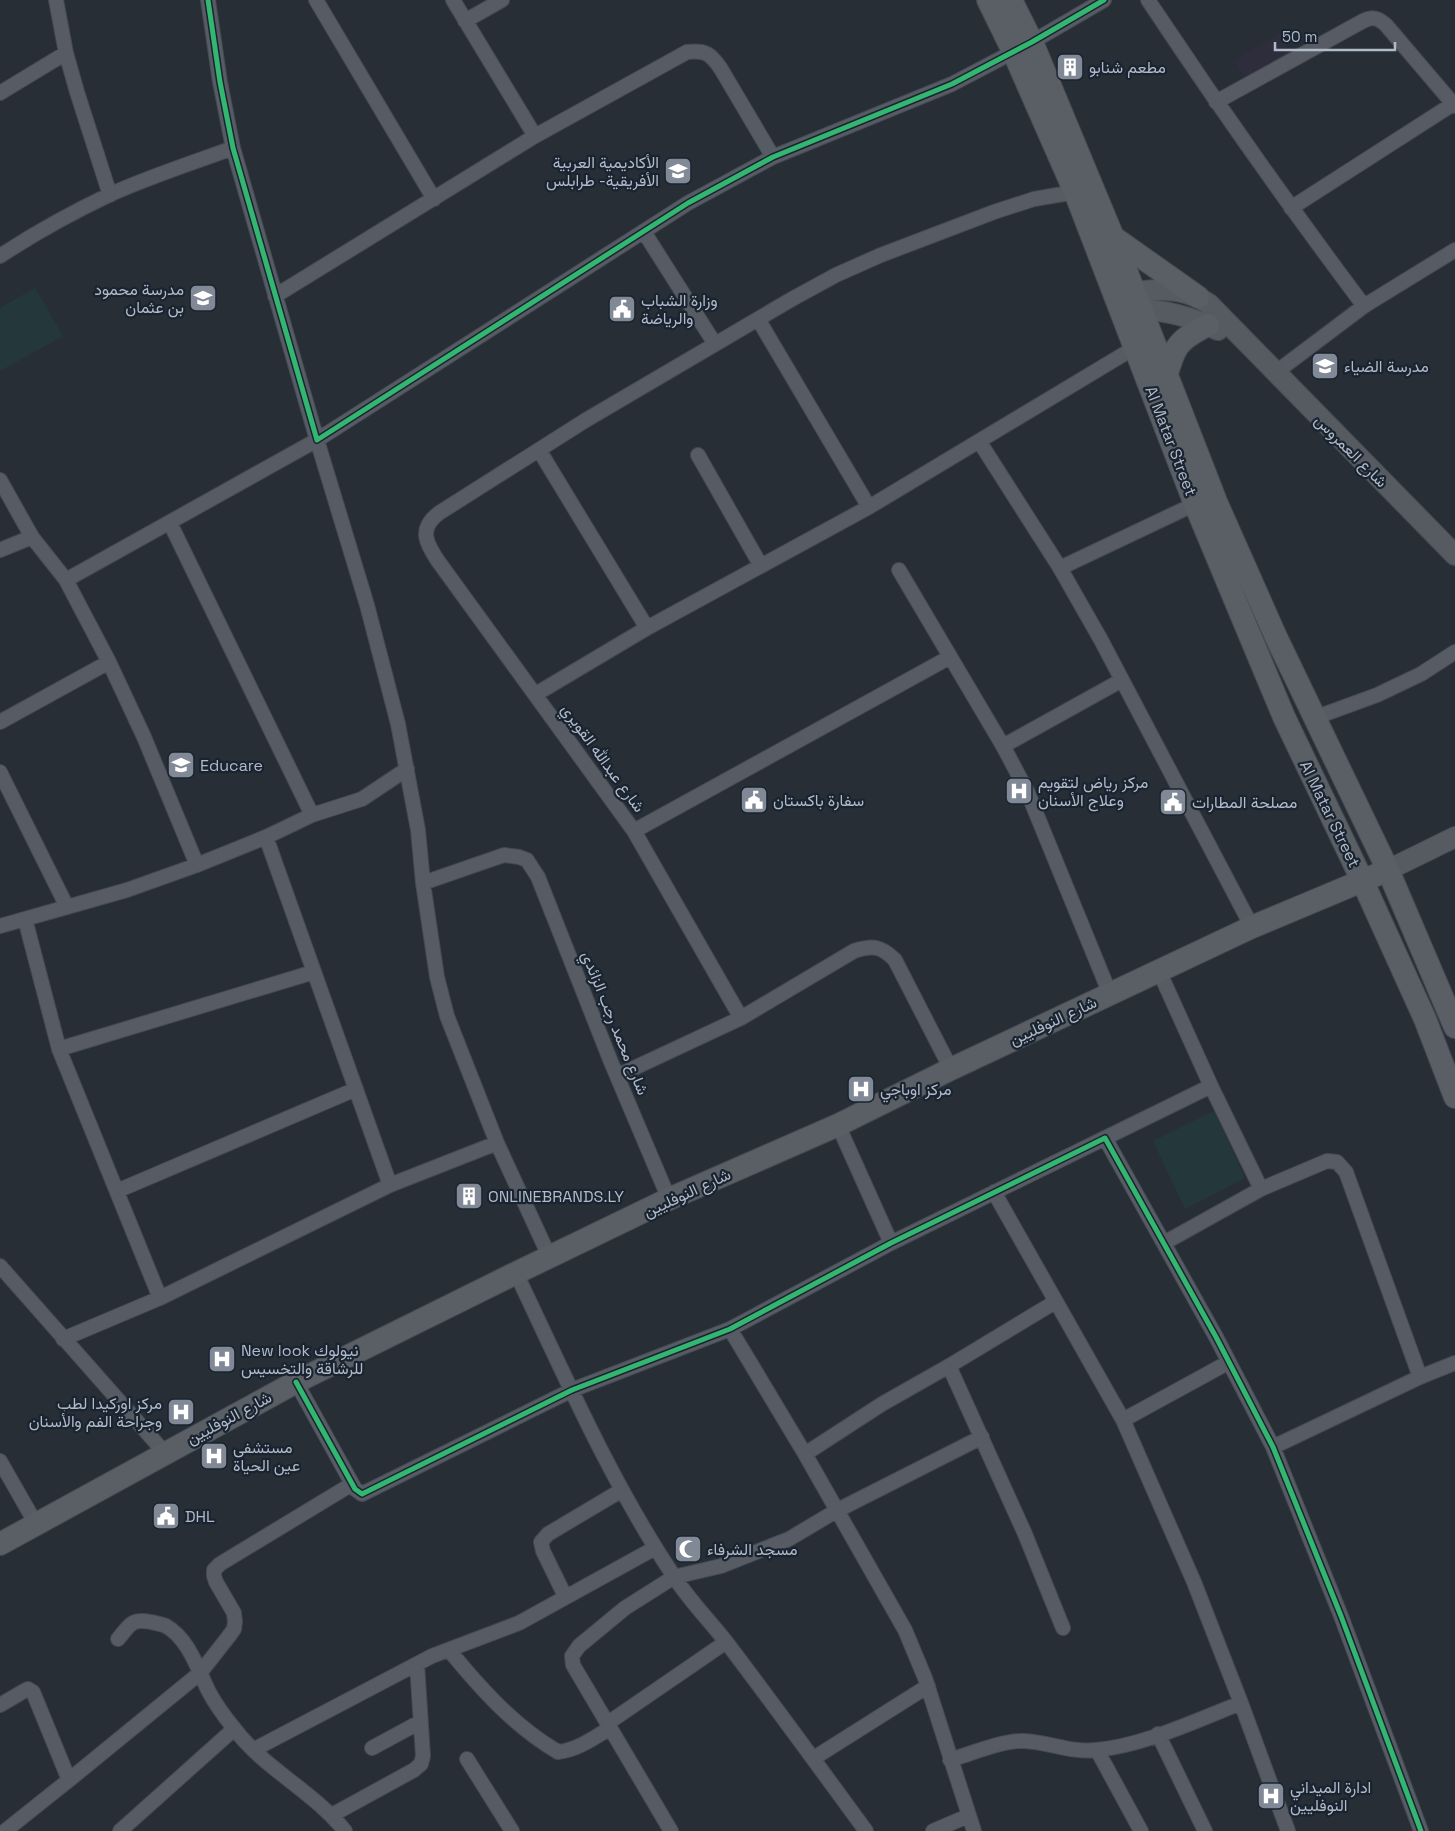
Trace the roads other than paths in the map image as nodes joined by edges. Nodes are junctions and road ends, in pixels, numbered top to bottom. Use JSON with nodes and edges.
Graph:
{"nodes":[{"id":1,"x":56,"y":0,"type":"edge"},
{"id":2,"x":208,"y":0,"type":"edge"},
{"id":3,"x":316,"y":0,"type":"edge"},
{"id":4,"x":453,"y":0,"type":"edge"},
{"id":5,"x":502,"y":0,"type":"edge"},
{"id":6,"x":988,"y":0,"type":"edge"},
{"id":7,"x":1011,"y":0,"type":"edge"},
{"id":8,"x":1104,"y":0,"type":"edge"},
{"id":9,"x":1148,"y":0,"type":"edge"},
{"id":10,"x":465,"y":21,"type":"junction"},
{"id":11,"x":1023,"y":46,"type":"junction"},
{"id":12,"x":66,"y":53,"type":"junction"},
{"id":13,"x":0,"y":94,"type":"edge"},
{"id":14,"x":1216,"y":102,"type":"junction"},
{"id":15,"x":1454,"y":105,"type":"edge"},
{"id":16,"x":535,"y":136,"type":"junction"},
{"id":17,"x":233,"y":148,"type":"junction"},
{"id":18,"x":773,"y":157,"type":"junction"},
{"id":19,"x":1075,"y":192,"type":"junction"},
{"id":20,"x":110,"y":195,"type":"junction"},
{"id":21,"x":434,"y":199,"type":"junction"},
{"id":22,"x":1290,"y":208,"type":"junction"},
{"id":23,"x":644,"y":232,"type":"junction"},
{"id":24,"x":1113,"y":237,"type":"junction"},
{"id":25,"x":1455,"y":250,"type":"edge"},
{"id":26,"x":0,"y":256,"type":"edge"},
{"id":27,"x":276,"y":296,"type":"junction"},
{"id":28,"x":1198,"y":297,"type":"junction"},
{"id":29,"x":1128,"y":302,"type":"junction"},
{"id":30,"x":1364,"y":306,"type":"junction"},
{"id":31,"x":758,"y":319,"type":"junction"},
{"id":32,"x":1208,"y":325,"type":"junction"},
{"id":33,"x":715,"y":344,"type":"junction"},
{"id":34,"x":1248,"y":345,"type":"junction"},
{"id":35,"x":1134,"y":348,"type":"junction"},
{"id":36,"x":1275,"y":372,"type":"junction"},
{"id":37,"x":1166,"y":377,"type":"junction"},
{"id":38,"x":317,"y":440,"type":"junction"},
{"id":39,"x":979,"y":440,"type":"junction"},
{"id":40,"x":539,"y":450,"type":"junction"},
{"id":41,"x":698,"y":455,"type":"dead end"},
{"id":42,"x":0,"y":480,"type":"edge"},
{"id":43,"x":1195,"y":504,"type":"junction"},
{"id":44,"x":869,"y":507,"type":"junction"},
{"id":45,"x":170,"y":523,"type":"junction"},
{"id":46,"x":32,"y":537,"type":"junction"},
{"id":47,"x":0,"y":550,"type":"edge"},
{"id":48,"x":1455,"y":555,"type":"edge"},
{"id":49,"x":761,"y":566,"type":"junction"},
{"id":50,"x":1060,"y":568,"type":"junction"},
{"id":51,"x":899,"y":570,"type":"dead end"},
{"id":52,"x":66,"y":580,"type":"junction"},
{"id":53,"x":648,"y":628,"type":"junction"},
{"id":54,"x":1455,"y":652,"type":"edge"},
{"id":55,"x":950,"y":657,"type":"junction"},
{"id":56,"x":109,"y":662,"type":"junction"},
{"id":57,"x":1122,"y":680,"type":"junction"},
{"id":58,"x":536,"y":694,"type":"junction"},
{"id":59,"x":1314,"y":718,"type":"junction"},
{"id":60,"x":0,"y":722,"type":"edge"},
{"id":61,"x":1003,"y":746,"type":"junction"},
{"id":62,"x":407,"y":769,"type":"junction"},
{"id":63,"x":0,"y":772,"type":"edge"},
{"id":64,"x":312,"y":815,"type":"junction"},
{"id":65,"x":634,"y":831,"type":"junction"},
{"id":66,"x":1455,"y":837,"type":"edge"},
{"id":67,"x":266,"y":838,"type":"junction"},
{"id":68,"x":196,"y":865,"type":"junction"},
{"id":69,"x":1388,"y":870,"type":"junction"},
{"id":70,"x":1362,"y":880,"type":"junction"},
{"id":71,"x":423,"y":883,"type":"junction"},
{"id":72,"x":67,"y":907,"type":"junction"},
{"id":73,"x":25,"y":919,"type":"junction"},
{"id":74,"x":0,"y":926,"type":"edge"},
{"id":75,"x":1252,"y":927,"type":"junction"},
{"id":76,"x":1159,"y":971,"type":"junction"},
{"id":77,"x":314,"y":972,"type":"junction"},
{"id":78,"x":1110,"y":994,"type":"junction"},
{"id":79,"x":740,"y":1018,"type":"junction"},
{"id":80,"x":1455,"y":1027,"type":"edge"},
{"id":81,"x":59,"y":1048,"type":"junction"},
{"id":82,"x":951,"y":1069,"type":"junction"},
{"id":83,"x":616,"y":1076,"type":"junction"},
{"id":84,"x":1211,"y":1086,"type":"junction"},
{"id":85,"x":356,"y":1089,"type":"junction"},
{"id":86,"x":1455,"y":1097,"type":"edge"},
{"id":87,"x":838,"y":1125,"type":"junction"},
{"id":88,"x":1105,"y":1138,"type":"junction"},
{"id":89,"x":497,"y":1143,"type":"junction"},
{"id":90,"x":390,"y":1184,"type":"junction"},
{"id":91,"x":1261,"y":1189,"type":"junction"},
{"id":92,"x":117,"y":1191,"type":"junction"},
{"id":93,"x":994,"y":1192,"type":"junction"},
{"id":94,"x":669,"y":1200,"type":"junction"},
{"id":95,"x":891,"y":1243,"type":"junction"},
{"id":96,"x":1164,"y":1243,"type":"junction"},
{"id":97,"x":550,"y":1258,"type":"junction"},
{"id":98,"x":0,"y":1266,"type":"edge"},
{"id":99,"x":516,"y":1274,"type":"junction"},
{"id":100,"x":160,"y":1298,"type":"junction"},
{"id":101,"x":1055,"y":1302,"type":"junction"},
{"id":102,"x":730,"y":1330,"type":"junction"},
{"id":103,"x":63,"y":1339,"type":"junction"},
{"id":104,"x":1229,"y":1362,"type":"junction"},
{"id":105,"x":1455,"y":1363,"type":"edge"},
{"id":106,"x":949,"y":1366,"type":"junction"},
{"id":107,"x":1420,"y":1377,"type":"junction"},
{"id":108,"x":296,"y":1382,"type":"junction"},
{"id":109,"x":572,"y":1390,"type":"junction"},
{"id":110,"x":1123,"y":1420,"type":"junction"},
{"id":111,"x":982,"y":1437,"type":"junction"},
{"id":112,"x":1273,"y":1447,"type":"junction"},
{"id":113,"x":165,"y":1453,"type":"junction"},
{"id":114,"x":805,"y":1454,"type":"junction"},
{"id":115,"x":0,"y":1462,"type":"edge"},
{"id":116,"x":352,"y":1484,"type":"junction"},
{"id":117,"x":622,"y":1490,"type":"junction"},
{"id":118,"x":836,"y":1511,"type":"junction"},
{"id":119,"x":36,"y":1524,"type":"junction"},
{"id":120,"x":0,"y":1544,"type":"edge"},
{"id":121,"x":656,"y":1548,"type":"junction"},
{"id":122,"x":674,"y":1577,"type":"junction"},
{"id":123,"x":565,"y":1596,"type":"junction"},
{"id":124,"x":1063,"y":1628,"type":"dead end"},
{"id":125,"x":118,"y":1639,"type":"dead end"},
{"id":126,"x":726,"y":1642,"type":"junction"},
{"id":127,"x":449,"y":1650,"type":"junction"},
{"id":128,"x":417,"y":1664,"type":"junction"},
{"id":129,"x":200,"y":1673,"type":"junction"},
{"id":130,"x":928,"y":1686,"type":"junction"},
{"id":131,"x":1241,"y":1703,"type":"junction"},
{"id":132,"x":0,"y":1705,"type":"edge"},
{"id":133,"x":420,"y":1722,"type":"junction"},
{"id":134,"x":609,"y":1726,"type":"junction"},
{"id":135,"x":234,"y":1729,"type":"junction"},
{"id":136,"x":1158,"y":1734,"type":"junction"},
{"id":137,"x":372,"y":1748,"type":"dead end"},
{"id":138,"x":253,"y":1750,"type":"junction"},
{"id":139,"x":1097,"y":1750,"type":"junction"},
{"id":140,"x":814,"y":1758,"type":"junction"},
{"id":141,"x":467,"y":1759,"type":"dead end"},
{"id":142,"x":950,"y":1760,"type":"junction"},
{"id":143,"x":69,"y":1780,"type":"junction"},
{"id":144,"x":332,"y":1815,"type":"junction"},
{"id":145,"x":968,"y":1816,"type":"junction"},
{"id":146,"x":5,"y":1831,"type":"edge"},
{"id":147,"x":120,"y":1831,"type":"edge"},
{"id":148,"x":345,"y":1831,"type":"edge"},
{"id":149,"x":512,"y":1831,"type":"edge"},
{"id":150,"x":671,"y":1831,"type":"edge"},
{"id":151,"x":866,"y":1831,"type":"edge"},
{"id":152,"x":933,"y":1831,"type":"edge"},
{"id":153,"x":974,"y":1831,"type":"edge"},
{"id":154,"x":1141,"y":1831,"type":"edge"},
{"id":155,"x":1205,"y":1831,"type":"edge"},
{"id":156,"x":1288,"y":1831,"type":"edge"},
{"id":157,"x":1421,"y":1831,"type":"edge"}],
"edges":[{"from":1,"to":12,"type":"street"},
{"from":2,"to":17,"type":"street"},
{"from":3,"to":21,"type":"street"},
{"from":4,"to":10,"type":"street"},
{"from":5,"to":10,"type":"street"},
{"from":6,"to":11,"type":"main road","name":"Al Matar Street"},
{"from":7,"to":11,"type":"main road","name":"Al Matar Street"},
{"from":8,"to":11,"type":"street"},
{"from":9,"to":14,"type":"street"},
{"from":10,"to":16,"type":"street"},
{"from":11,"to":18,"type":"street"},
{"from":11,"to":19,"type":"main road","name":"Al Matar Street"},
{"from":11,"to":24,"type":"main road","name":"Al Matar Street"},
{"from":12,"to":13,"type":"street"},
{"from":12,"to":20,"type":"street"},
{"from":14,"to":15,"type":"street"},
{"from":14,"to":22,"type":"street"},
{"from":15,"to":22,"type":"street"},
{"from":16,"to":18,"type":"street"},
{"from":16,"to":21,"type":"street"},
{"from":17,"to":20,"type":"street"},
{"from":17,"to":27,"type":"street"},
{"from":18,"to":23,"type":"street"},
{"from":19,"to":29,"type":"main road","name":"Al Matar Street"},
{"from":19,"to":31,"type":"street"},
{"from":20,"to":26,"type":"street"},
{"from":21,"to":27,"type":"street"},
{"from":22,"to":30,"type":"street"},
{"from":23,"to":33,"type":"street"},
{"from":23,"to":38,"type":"street"},
{"from":24,"to":28,"type":"main road"},
{"from":24,"to":29,"type":"main road","name":"Al Matar Street"},
{"from":25,"to":30,"type":"street"},
{"from":27,"to":38,"type":"street"},
{"from":28,"to":29,"type":"street","name":"شارع العمروس"},
{"from":28,"to":34,"type":"street","name":"شارع العمروس"},
{"from":29,"to":32,"type":"street","name":"شارع العمروس"},
{"from":29,"to":35,"type":"main road","name":"Al Matar Street"},
{"from":29,"to":37,"type":"main road","name":"Al Matar Street"},
{"from":30,"to":36,"type":"street"},
{"from":31,"to":33,"type":"street"},
{"from":31,"to":44,"type":"street"},
{"from":32,"to":34,"type":"street","name":"شارع العمروس"},
{"from":32,"to":37,"type":"main road"},
{"from":33,"to":40,"type":"street"},
{"from":34,"to":36,"type":"street","name":"شارع العمروس"},
{"from":35,"to":39,"type":"street"},
{"from":35,"to":43,"type":"main road","name":"Al Matar Street"},
{"from":36,"to":48,"type":"street","name":"شارع العمروس"},
{"from":37,"to":59,"type":"main road","name":"Al Matar Street"},
{"from":38,"to":45,"type":"street"},
{"from":38,"to":62,"type":"street"},
{"from":39,"to":44,"type":"street"},
{"from":39,"to":50,"type":"street"},
{"from":40,"to":53,"type":"street"},
{"from":40,"to":58,"type":"street","name":"شارع عبدالله القويري"},
{"from":41,"to":49,"type":"street"},
{"from":42,"to":46,"type":"street"},
{"from":43,"to":50,"type":"street"},
{"from":43,"to":70,"type":"main road","name":"Al Matar Street"},
{"from":44,"to":49,"type":"street"},
{"from":45,"to":52,"type":"street"},
{"from":45,"to":64,"type":"street"},
{"from":46,"to":47,"type":"street"},
{"from":46,"to":52,"type":"street"},
{"from":49,"to":53,"type":"street"},
{"from":50,"to":57,"type":"street"},
{"from":51,"to":55,"type":"street"},
{"from":52,"to":56,"type":"street"},
{"from":53,"to":58,"type":"street"},
{"from":54,"to":59,"type":"street"},
{"from":55,"to":61,"type":"street"},
{"from":55,"to":65,"type":"street"},
{"from":56,"to":60,"type":"street"},
{"from":56,"to":68,"type":"street"},
{"from":57,"to":61,"type":"street"},
{"from":57,"to":75,"type":"street"},
{"from":58,"to":65,"type":"street","name":"شارع عبدالله القويري"},
{"from":59,"to":69,"type":"main road","name":"Al Matar Street"},
{"from":61,"to":78,"type":"street"},
{"from":62,"to":64,"type":"street"},
{"from":62,"to":71,"type":"street"},
{"from":63,"to":72,"type":"street"},
{"from":64,"to":67,"type":"street"},
{"from":65,"to":79,"type":"street","name":"شارع عبدالله القويري"},
{"from":66,"to":69,"type":"street"},
{"from":67,"to":68,"type":"street"},
{"from":67,"to":77,"type":"street"},
{"from":68,"to":72,"type":"street"},
{"from":69,"to":70,"type":"main road","name":"شارع النوفليين"},
{"from":69,"to":80,"type":"main road","name":"Al Matar Street"},
{"from":70,"to":75,"type":"main road","name":"شارع النوفليين"},
{"from":70,"to":86,"type":"main road","name":"Al Matar Street"},
{"from":71,"to":83,"type":"street","name":"شارع محمد رجب الزائدي"},
{"from":71,"to":89,"type":"street"},
{"from":72,"to":73,"type":"street"},
{"from":73,"to":74,"type":"street"},
{"from":73,"to":81,"type":"street"},
{"from":75,"to":76,"type":"main road","name":"شارع النوفليين"},
{"from":76,"to":78,"type":"main road","name":"شارع النوفليين"},
{"from":76,"to":84,"type":"street"},
{"from":77,"to":81,"type":"street"},
{"from":77,"to":85,"type":"street"},
{"from":78,"to":82,"type":"main road","name":"شارع النوفليين"},
{"from":79,"to":82,"type":"street"},
{"from":79,"to":83,"type":"street"},
{"from":81,"to":92,"type":"street"},
{"from":82,"to":87,"type":"main road","name":"شارع النوفليين"},
{"from":83,"to":94,"type":"street","name":"شارع محمد رجب الزائدي"},
{"from":84,"to":88,"type":"street"},
{"from":84,"to":91,"type":"street"},
{"from":85,"to":90,"type":"street"},
{"from":85,"to":92,"type":"street"},
{"from":87,"to":94,"type":"main road","name":"شارع النوفليين"},
{"from":87,"to":95,"type":"street"},
{"from":88,"to":93,"type":"street"},
{"from":88,"to":96,"type":"street"},
{"from":89,"to":90,"type":"street"},
{"from":89,"to":97,"type":"street"},
{"from":90,"to":100,"type":"street"},
{"from":91,"to":96,"type":"street"},
{"from":91,"to":107,"type":"street"},
{"from":92,"to":100,"type":"street"},
{"from":93,"to":95,"type":"street"},
{"from":93,"to":101,"type":"street"},
{"from":94,"to":97,"type":"main road","name":"شارع النوفليين"},
{"from":95,"to":102,"type":"street"},
{"from":96,"to":104,"type":"street"},
{"from":97,"to":99,"type":"main road","name":"شارع النوفليين"},
{"from":98,"to":103,"type":"street"},
{"from":99,"to":108,"type":"main road","name":"شارع النوفليين"},
{"from":99,"to":109,"type":"street"},
{"from":100,"to":103,"type":"street"},
{"from":101,"to":106,"type":"street"},
{"from":101,"to":110,"type":"street"},
{"from":102,"to":109,"type":"street"},
{"from":102,"to":114,"type":"street"},
{"from":103,"to":113,"type":"street"},
{"from":104,"to":110,"type":"street"},
{"from":104,"to":112,"type":"street"},
{"from":105,"to":107,"type":"street"},
{"from":106,"to":111,"type":"street"},
{"from":106,"to":114,"type":"street"},
{"from":107,"to":112,"type":"street"},
{"from":108,"to":113,"type":"main road","name":"شارع النوفليين"},
{"from":108,"to":116,"type":"street"},
{"from":109,"to":116,"type":"street"},
{"from":109,"to":117,"type":"street"},
{"from":110,"to":131,"type":"street"},
{"from":111,"to":118,"type":"street"},
{"from":111,"to":124,"type":"street"},
{"from":112,"to":157,"type":"street"},
{"from":113,"to":119,"type":"main road","name":"شارع النوفليين"},
{"from":114,"to":118,"type":"street"},
{"from":115,"to":119,"type":"street"},
{"from":116,"to":129,"type":"street"},
{"from":117,"to":121,"type":"street"},
{"from":117,"to":123,"type":"street"},
{"from":118,"to":122,"type":"street"},
{"from":118,"to":130,"type":"street"},
{"from":119,"to":120,"type":"main road","name":"شارع النوفليين"},
{"from":121,"to":122,"type":"street"},
{"from":121,"to":123,"type":"street"},
{"from":122,"to":126,"type":"street"},
{"from":122,"to":134,"type":"street"},
{"from":123,"to":127,"type":"street"},
{"from":125,"to":129,"type":"street"},
{"from":126,"to":134,"type":"street"},
{"from":126,"to":140,"type":"street"},
{"from":127,"to":128,"type":"street"},
{"from":127,"to":134,"type":"street"},
{"from":128,"to":133,"type":"street"},
{"from":128,"to":138,"type":"street"},
{"from":129,"to":135,"type":"street"},
{"from":129,"to":143,"type":"street"},
{"from":130,"to":140,"type":"street"},
{"from":130,"to":142,"type":"street"},
{"from":131,"to":136,"type":"street"},
{"from":131,"to":156,"type":"street"},
{"from":132,"to":143,"type":"street"},
{"from":133,"to":137,"type":"street"},
{"from":133,"to":144,"type":"street"},
{"from":134,"to":150,"type":"street"},
{"from":135,"to":138,"type":"street"},
{"from":135,"to":147,"type":"street"},
{"from":136,"to":139,"type":"street"},
{"from":136,"to":155,"type":"street"},
{"from":138,"to":144,"type":"street"},
{"from":139,"to":142,"type":"street"},
{"from":139,"to":154,"type":"street"},
{"from":140,"to":151,"type":"street"},
{"from":141,"to":149,"type":"street"},
{"from":142,"to":145,"type":"street"},
{"from":143,"to":146,"type":"street"},
{"from":144,"to":148,"type":"street"},
{"from":145,"to":152,"type":"street"},
{"from":145,"to":153,"type":"street"}]}
